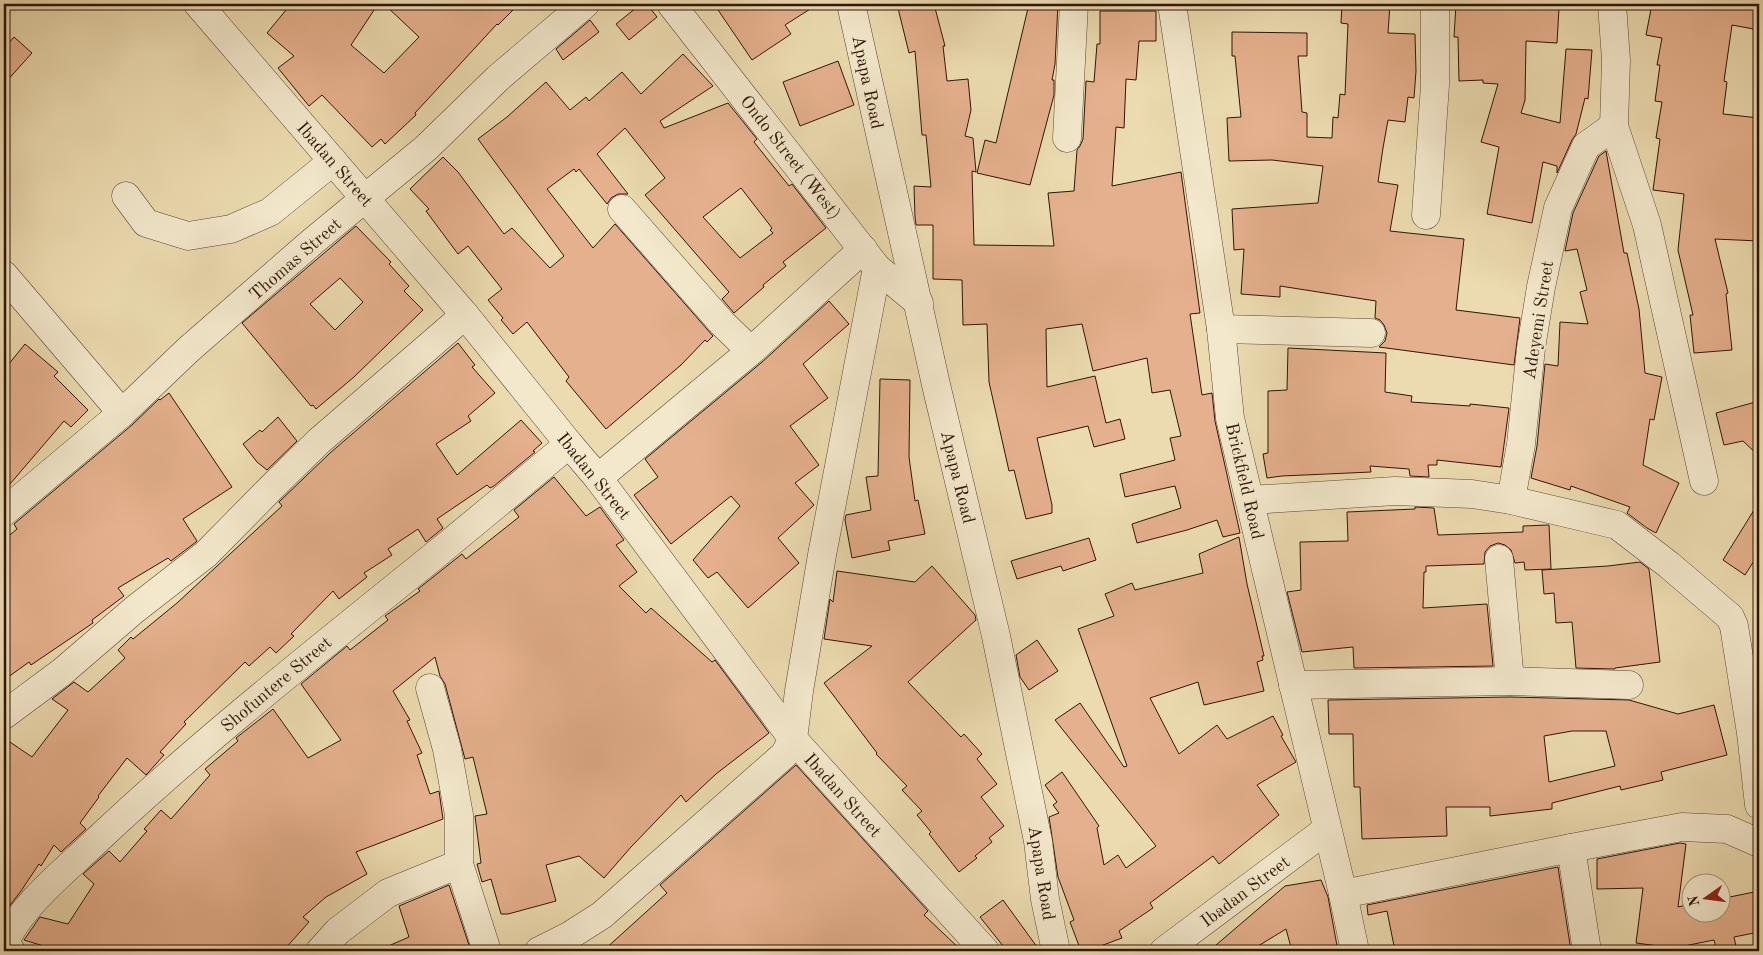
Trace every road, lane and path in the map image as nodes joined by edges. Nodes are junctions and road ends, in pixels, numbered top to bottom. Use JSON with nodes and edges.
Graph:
{"nodes":[{"id":1,"x":198,"y":4,"type":"edge"},
{"id":2,"x":585,"y":4,"type":"edge"},
{"id":3,"x":671,"y":4,"type":"edge"},
{"id":4,"x":852,"y":4,"type":"edge"},
{"id":5,"x":1074,"y":4,"type":"edge"},
{"id":6,"x":1172,"y":4,"type":"edge"},
{"id":7,"x":1435,"y":4,"type":"edge"},
{"id":8,"x":1612,"y":4,"type":"edge"},
{"id":9,"x":1614,"y":126,"type":"junction"},
{"id":10,"x":1066,"y":138,"type":"dead end"},
{"id":11,"x":333,"y":161,"type":"junction"},
{"id":12,"x":126,"y":196,"type":"dead end"},
{"id":13,"x":365,"y":199,"type":"junction"},
{"id":14,"x":622,"y":209,"type":"dead end"},
{"id":15,"x":1426,"y":215,"type":"dead end"},
{"id":16,"x":870,"y":258,"type":"junction"},
{"id":17,"x":4,"y":275,"type":"edge"},
{"id":18,"x":919,"y":303,"type":"junction"},
{"id":19,"x":465,"y":315,"type":"junction"},
{"id":20,"x":1220,"y":329,"type":"junction"},
{"id":21,"x":1371,"y":333,"type":"dead end"},
{"id":22,"x":751,"y":351,"type":"junction"},
{"id":23,"x":122,"y":413,"type":"junction"},
{"id":24,"x":568,"y":444,"type":"junction"},
{"id":25,"x":598,"y":478,"type":"junction"},
{"id":26,"x":1704,"y":481,"type":"dead end"},
{"id":27,"x":1250,"y":500,"type":"junction"},
{"id":28,"x":1511,"y":500,"type":"junction"},
{"id":29,"x":4,"y":512,"type":"edge"},
{"id":30,"x":1499,"y":559,"type":"dead end"},
{"id":31,"x":1510,"y":681,"type":"junction"},
{"id":32,"x":1293,"y":685,"type":"junction"},
{"id":33,"x":1629,"y":685,"type":"dead end"},
{"id":34,"x":430,"y":688,"type":"dead end"},
{"id":35,"x":4,"y":715,"type":"edge"},
{"id":36,"x":793,"y":740,"type":"junction"},
{"id":37,"x":1759,"y":800,"type":"edge"},
{"id":38,"x":1759,"y":805,"type":"edge"},
{"id":39,"x":1326,"y":830,"type":"junction"},
{"id":40,"x":1759,"y":844,"type":"edge"},
{"id":41,"x":1571,"y":848,"type":"junction"},
{"id":42,"x":459,"y":864,"type":"junction"},
{"id":43,"x":1343,"y":894,"type":"junction"},
{"id":44,"x":8,"y":948,"type":"edge"},
{"id":45,"x":320,"y":951,"type":"edge"},
{"id":46,"x":487,"y":951,"type":"edge"},
{"id":47,"x":539,"y":951,"type":"edge"},
{"id":48,"x":985,"y":951,"type":"edge"},
{"id":49,"x":1056,"y":951,"type":"edge"},
{"id":50,"x":1164,"y":951,"type":"edge"},
{"id":51,"x":1355,"y":951,"type":"edge"},
{"id":52,"x":1587,"y":951,"type":"edge"}],
"edges":[{"from":1,"to":11,"type":"street","name":"Ibadan Street"},
{"from":2,"to":13,"type":"street","name":"Thomas Street"},
{"from":3,"to":16,"type":"street","name":"Ondo Street (West)"},
{"from":4,"to":18,"type":"street","name":"Apapa Road"},
{"from":5,"to":10,"type":"street"},
{"from":6,"to":20,"type":"street","name":"Brickfield Road"},
{"from":7,"to":15,"type":"street"},
{"from":8,"to":9,"type":"street"},
{"from":9,"to":26,"type":"street"},
{"from":9,"to":28,"type":"street","name":"Adeyemi Street"},
{"from":11,"to":12,"type":"street"},
{"from":11,"to":13,"type":"street","name":"Ibadan Street"},
{"from":13,"to":19,"type":"street","name":"Ibadan Street"},
{"from":13,"to":23,"type":"street","name":"Thomas Street"},
{"from":14,"to":22,"type":"street"},
{"from":16,"to":18,"type":"street","name":"Ondo Street (West)"},
{"from":16,"to":22,"type":"street"},
{"from":16,"to":36,"type":"street"},
{"from":17,"to":23,"type":"street"},
{"from":18,"to":49,"type":"street","name":"Apapa Road"},
{"from":19,"to":24,"type":"street","name":"Ibadan Street"},
{"from":19,"to":35,"type":"street"},
{"from":20,"to":21,"type":"street"},
{"from":20,"to":27,"type":"street","name":"Brickfield Road"},
{"from":22,"to":25,"type":"street"},
{"from":23,"to":29,"type":"street","name":"Thomas Street"},
{"from":24,"to":25,"type":"street","name":"Ibadan Street"},
{"from":24,"to":44,"type":"street","name":"Shofuntere Street"},
{"from":25,"to":36,"type":"street","name":"Ibadan Street"},
{"from":27,"to":28,"type":"street"},
{"from":27,"to":32,"type":"street","name":"Brickfield Road"},
{"from":28,"to":37,"type":"street"},
{"from":30,"to":31,"type":"street"},
{"from":31,"to":32,"type":"street"},
{"from":31,"to":33,"type":"street"},
{"from":32,"to":39,"type":"street","name":"Brickfield Road"},
{"from":34,"to":42,"type":"street"},
{"from":36,"to":47,"type":"street"},
{"from":36,"to":48,"type":"street","name":"Ibadan Street"},
{"from":37,"to":38,"type":"street"},
{"from":39,"to":43,"type":"street","name":"Brickfield Road"},
{"from":39,"to":50,"type":"street","name":"Ibadan Street"},
{"from":40,"to":41,"type":"street"},
{"from":41,"to":43,"type":"street"},
{"from":41,"to":52,"type":"street"},
{"from":42,"to":45,"type":"street"},
{"from":42,"to":46,"type":"street"},
{"from":43,"to":51,"type":"street","name":"Brickfield Road"}]}
